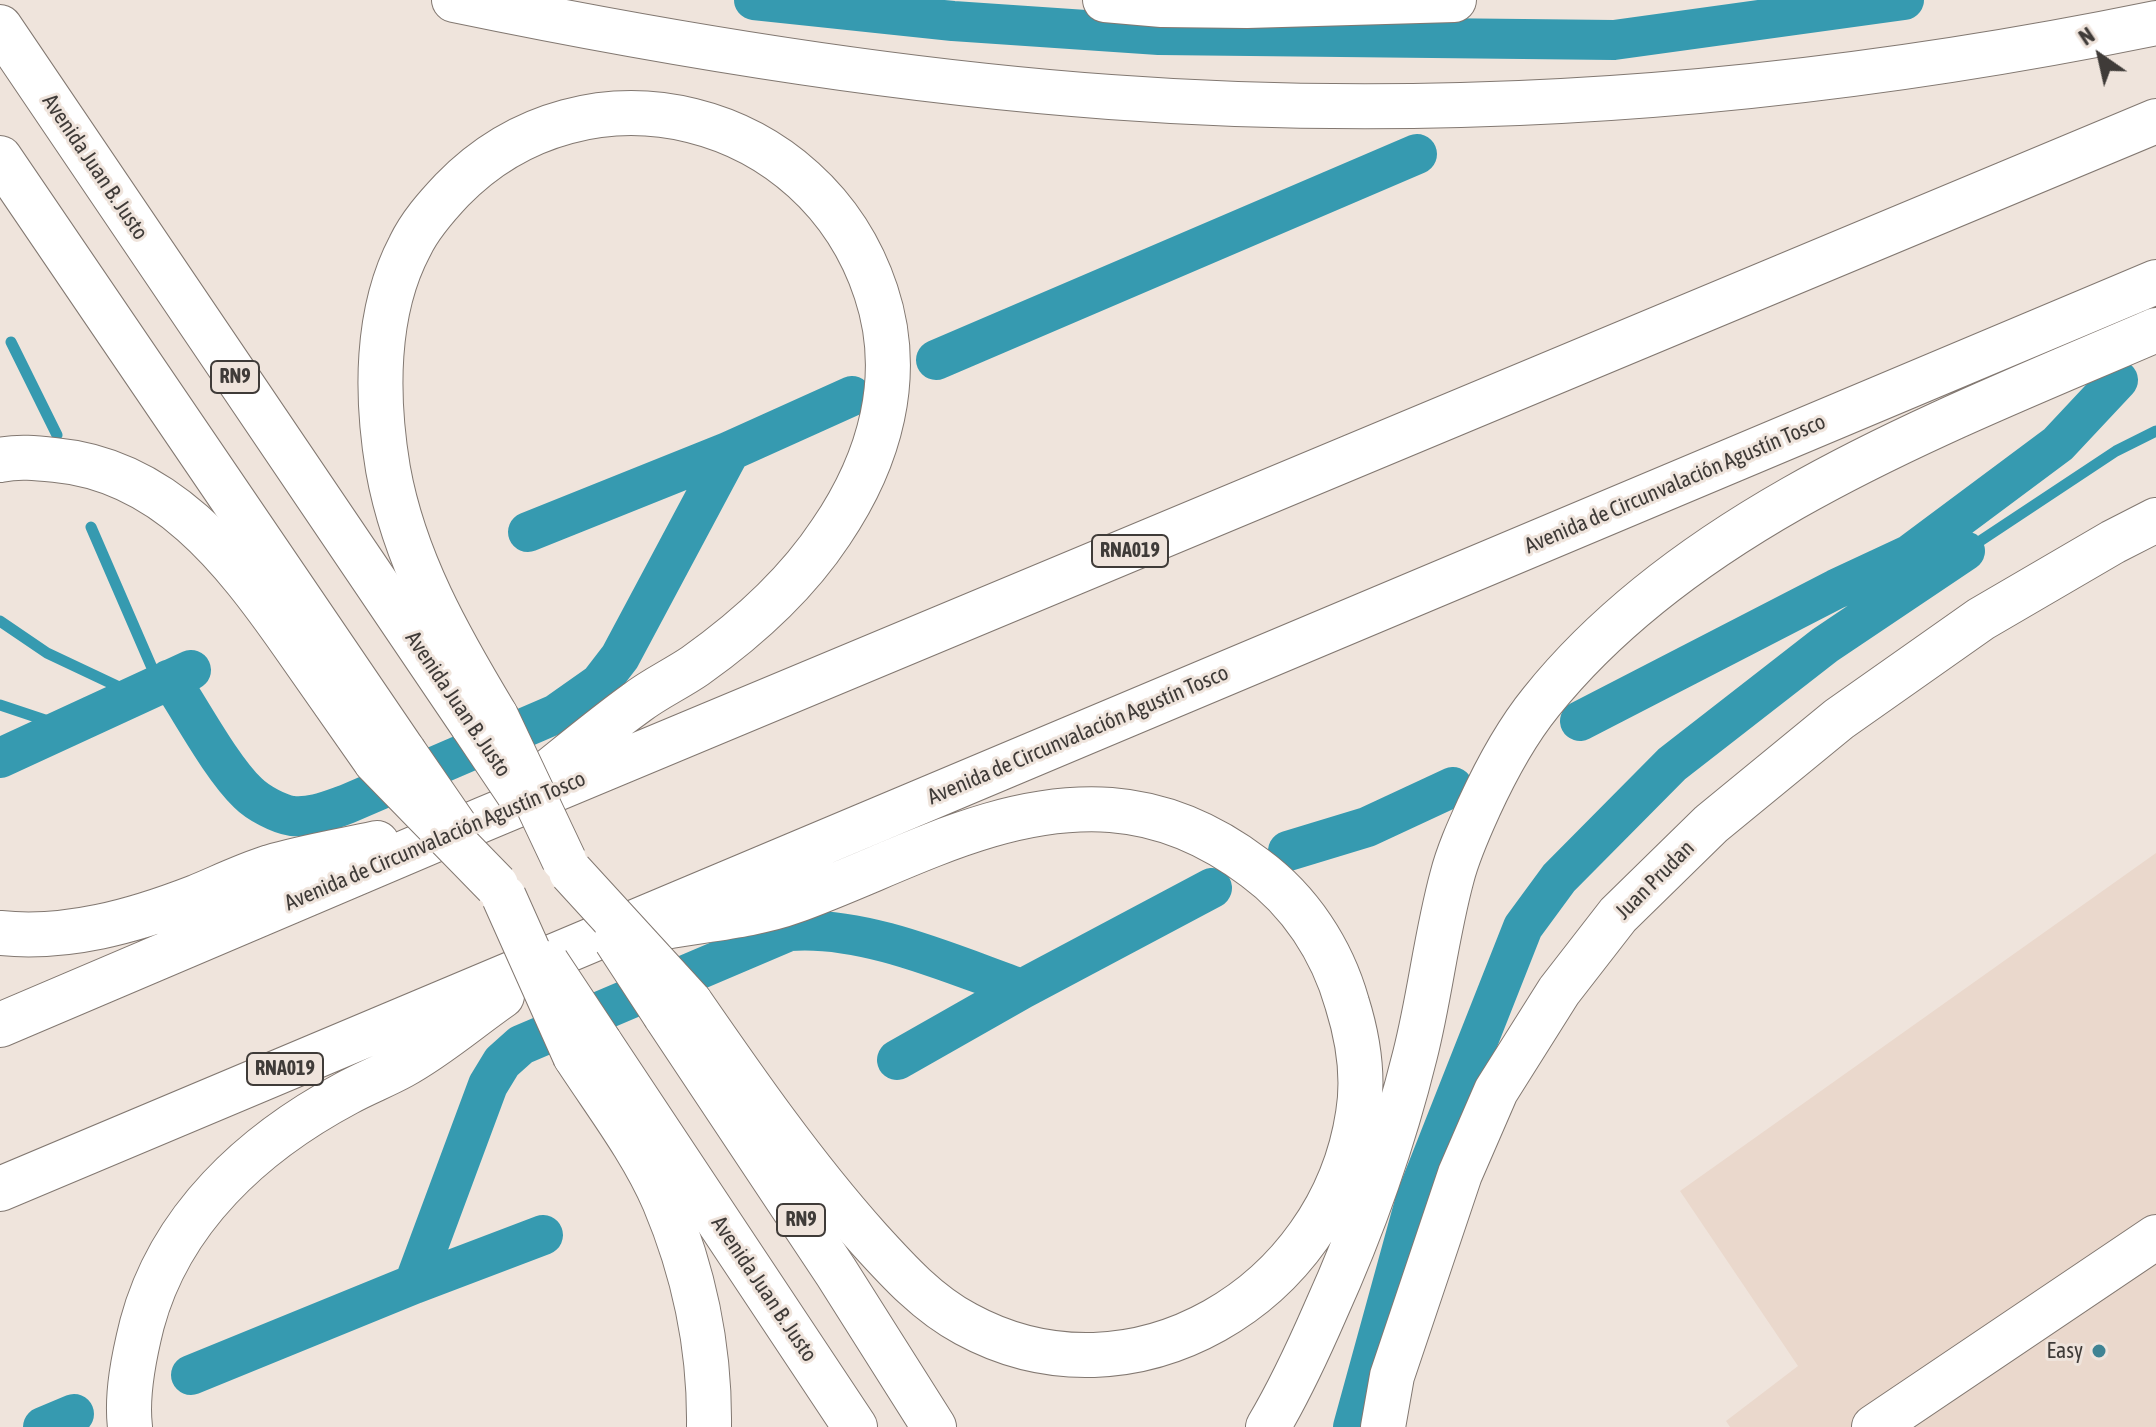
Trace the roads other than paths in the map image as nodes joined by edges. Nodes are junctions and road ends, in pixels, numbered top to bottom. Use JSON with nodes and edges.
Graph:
{"nodes":[{"id":1,"x":454,"y":0,"type":"edge"},
{"id":2,"x":1105,"y":0,"type":"edge"},
{"id":3,"x":1454,"y":0,"type":"edge"},
{"id":4,"x":2156,"y":23,"type":"edge"},
{"id":5,"x":0,"y":27,"type":"edge"},
{"id":6,"x":2156,"y":121,"type":"edge"},
{"id":7,"x":0,"y":158,"type":"edge"},
{"id":8,"x":2156,"y":282,"type":"edge"},
{"id":9,"x":2156,"y":330,"type":"edge"},
{"id":10,"x":0,"y":460,"type":"edge"},
{"id":11,"x":2156,"y":520,"type":"edge"},
{"id":12,"x":485,"y":721,"type":"junction"},
{"id":13,"x":390,"y":757,"type":"junction"},
{"id":14,"x":488,"y":818,"type":"junction"},
{"id":15,"x":0,"y":933,"type":"edge"},
{"id":16,"x":574,"y":946,"type":"junction"},
{"id":17,"x":677,"y":1008,"type":"junction"},
{"id":18,"x":0,"y":1025,"type":"edge"},
{"id":19,"x":587,"y":1050,"type":"junction"},
{"id":20,"x":0,"y":1189,"type":"edge"},
{"id":21,"x":2156,"y":1237,"type":"edge"},
{"id":22,"x":130,"y":1427,"type":"edge"},
{"id":23,"x":709,"y":1427,"type":"edge"},
{"id":24,"x":855,"y":1427,"type":"edge"},
{"id":25,"x":934,"y":1427,"type":"edge"},
{"id":26,"x":1268,"y":1427,"type":"edge"},
{"id":27,"x":1383,"y":1427,"type":"edge"},
{"id":28,"x":1874,"y":1427,"type":"edge"}],
"edges":[{"from":1,"to":4,"type":"main road"},
{"from":2,"to":3,"type":"main road"},
{"from":5,"to":12,"type":"main road","name":"Avenida Juan B. Justo","number":"RN9"},
{"from":6,"to":14,"type":"main road","name":"Avenida de Circunvalación Agustín Tosco","number":"RNA019"},
{"from":7,"to":13,"type":"main road"},
{"from":8,"to":16,"type":"main road","name":"Avenida de Circunvalación Agustín Tosco","number":"RNA019"},
{"from":9,"to":26,"type":"main road"},
{"from":10,"to":13,"type":"main road"},
{"from":11,"to":27,"type":"main road","name":"Juan Prudan"},
{"from":12,"to":14,"type":"main road"},
{"from":12,"to":17,"type":"main road","bridge":true},
{"from":13,"to":19,"type":"main road","bridge":true},
{"from":14,"to":15,"type":"main road"},
{"from":14,"to":18,"type":"main road","name":"Avenida de Circunvalación Agustín Tosco","number":"RNA019"},
{"from":16,"to":17,"type":"main road"},
{"from":16,"to":20,"type":"main road","name":"Avenida de Circunvalación Agustín Tosco","number":"RNA019"},
{"from":16,"to":22,"type":"main road"},
{"from":17,"to":25,"type":"main road","number":"RN9"},
{"from":19,"to":23,"type":"main road"},
{"from":19,"to":24,"type":"main road","name":"Avenida Juan B. Justo"},
{"from":21,"to":28,"type":"main road"}]}
